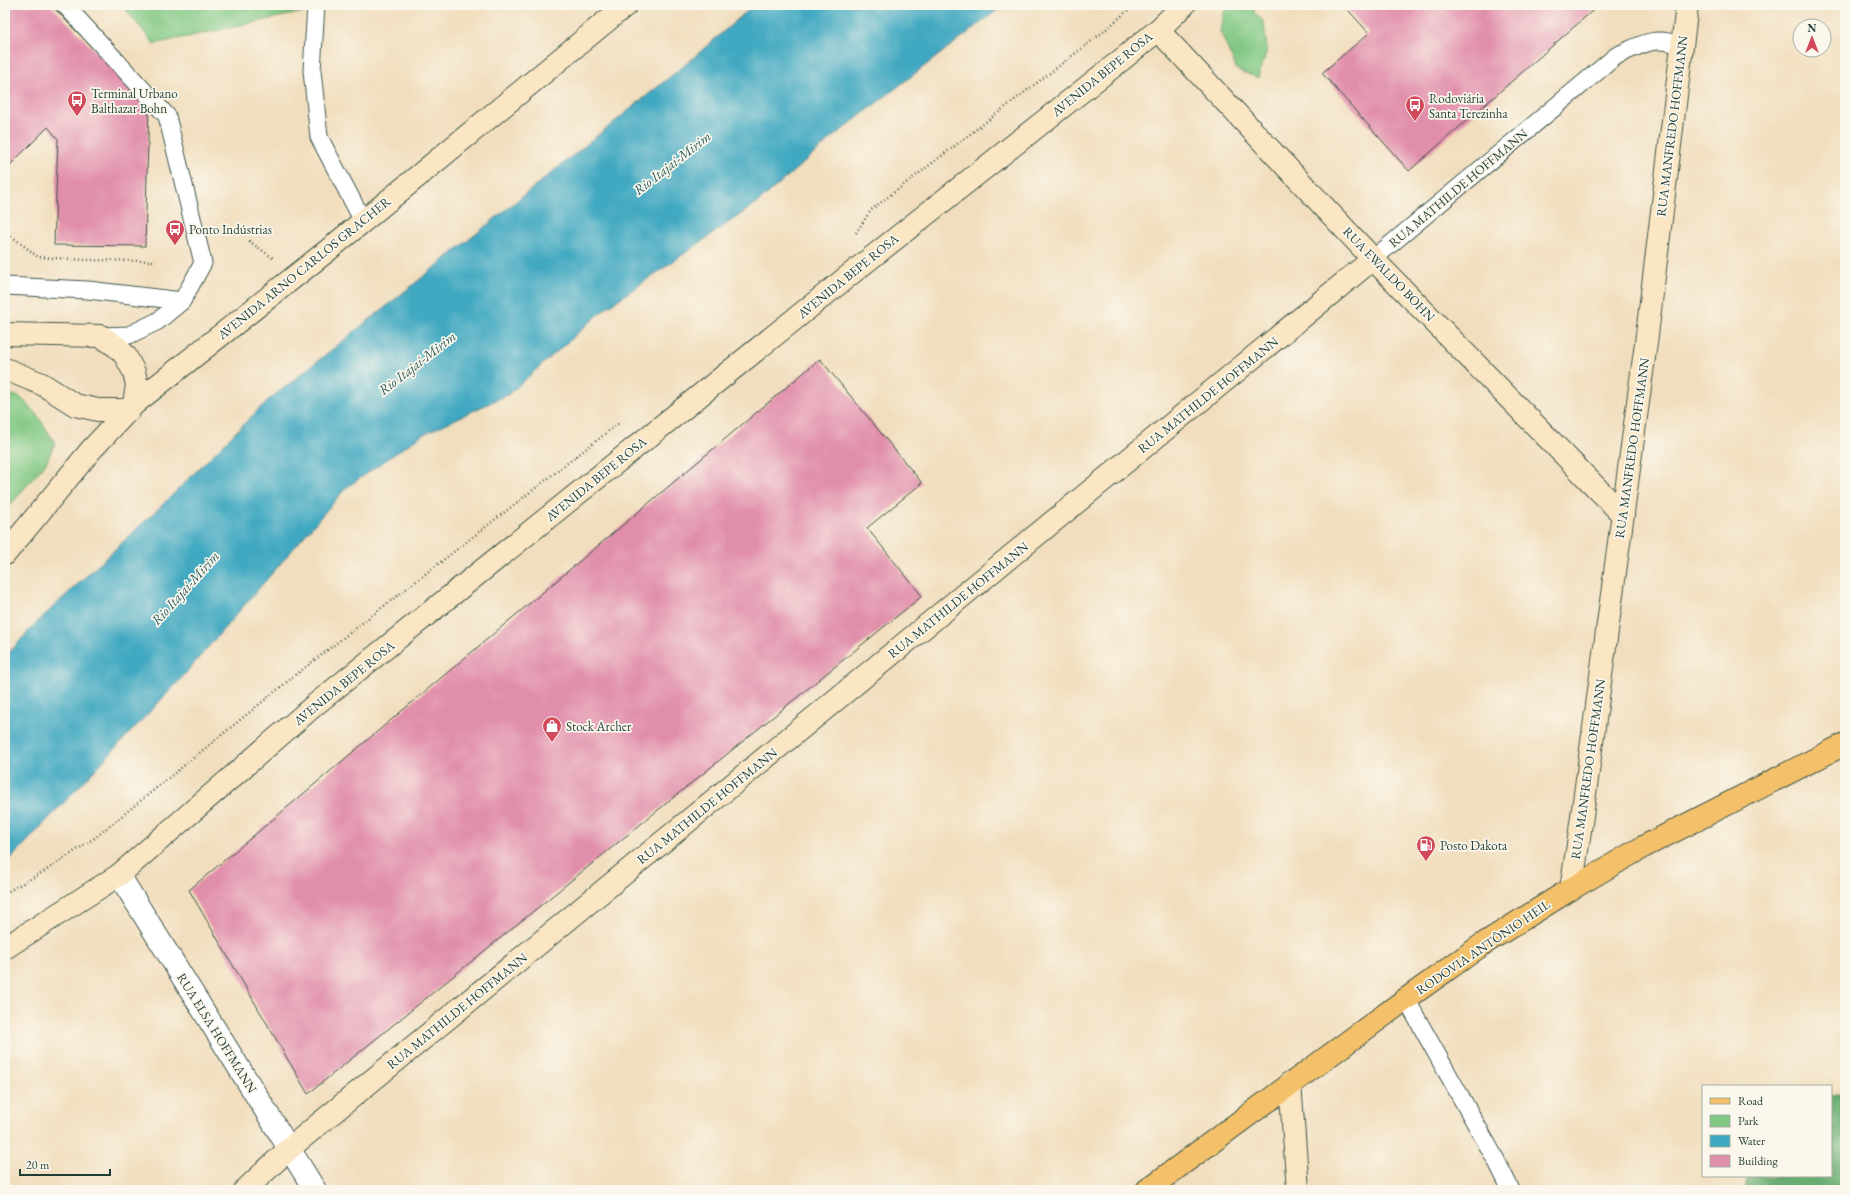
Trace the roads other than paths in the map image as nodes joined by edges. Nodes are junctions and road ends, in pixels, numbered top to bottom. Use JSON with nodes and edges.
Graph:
{"nodes":[{"id":1,"x":65,"y":5,"type":"edge"},
{"id":2,"x":316,"y":5,"type":"edge"},
{"id":3,"x":626,"y":5,"type":"edge"},
{"id":4,"x":1184,"y":5,"type":"edge"},
{"id":5,"x":1687,"y":5,"type":"edge"},
{"id":6,"x":1158,"y":30,"type":"junction"},
{"id":7,"x":1682,"y":46,"type":"junction"},
{"id":8,"x":362,"y":221,"type":"junction"},
{"id":9,"x":1373,"y":259,"type":"junction"},
{"id":10,"x":5,"y":286,"type":"edge"},
{"id":11,"x":182,"y":301,"type":"junction"},
{"id":12,"x":5,"y":334,"type":"edge"},
{"id":13,"x":101,"y":336,"type":"junction"},
{"id":14,"x":5,"y":369,"type":"edge"},
{"id":15,"x":131,"y":407,"type":"junction"},
{"id":16,"x":1624,"y":515,"type":"junction"},
{"id":17,"x":5,"y":554,"type":"edge"},
{"id":18,"x":1845,"y":744,"type":"edge"},
{"id":19,"x":119,"y":875,"type":"junction"},
{"id":20,"x":1571,"y":889,"type":"junction"},
{"id":21,"x":5,"y":948,"type":"edge"},
{"id":22,"x":1406,"y":999,"type":"junction"},
{"id":23,"x":1290,"y":1083,"type":"junction"},
{"id":24,"x":290,"y":1148,"type":"junction"},
{"id":25,"x":245,"y":1190,"type":"edge"},
{"id":26,"x":315,"y":1190,"type":"edge"},
{"id":27,"x":1147,"y":1190,"type":"edge"},
{"id":28,"x":1298,"y":1190,"type":"edge"},
{"id":29,"x":1511,"y":1190,"type":"edge"}],
"edges":[{"from":1,"to":11,"type":"lane"},
{"from":2,"to":8,"type":"lane"},
{"from":3,"to":8,"type":"street","name":"AVENIDA ARNO CARLOS GRACHER"},
{"from":4,"to":6,"type":"street","name":"AVENIDA BEPE ROSA"},
{"from":5,"to":7,"type":"street","name":"RUA MANFREDO HOFFMANN"},
{"from":6,"to":9,"type":"street","name":"RUA EWALDO BOHN"},
{"from":6,"to":19,"type":"street","name":"AVENIDA BEPE ROSA"},
{"from":7,"to":9,"type":"lane","name":"RUA MATHILDE HOFFMANN"},
{"from":7,"to":16,"type":"street","name":"RUA MANFREDO HOFFMANN"},
{"from":8,"to":15,"type":"street","name":"AVENIDA ARNO CARLOS GRACHER"},
{"from":9,"to":16,"type":"street","name":"RUA EWALDO BOHN"},
{"from":9,"to":24,"type":"street","name":"RUA MATHILDE HOFFMANN"},
{"from":10,"to":11,"type":"lane"},
{"from":11,"to":13,"type":"lane"},
{"from":12,"to":13,"type":"street"},
{"from":13,"to":15,"type":"street"},
{"from":14,"to":15,"type":"street"},
{"from":15,"to":17,"type":"street","name":"AVENIDA ARNO CARLOS GRACHER"},
{"from":16,"to":20,"type":"street","name":"RUA MANFREDO HOFFMANN"},
{"from":18,"to":20,"type":"main road","name":"RODOVIA ANTÔNIO HEIL"},
{"from":19,"to":21,"type":"street","name":"AVENIDA BEPE ROSA"},
{"from":19,"to":24,"type":"street","name":"RUA ELSA HOFFMANN"},
{"from":20,"to":22,"type":"main road","name":"RODOVIA ANTÔNIO HEIL"},
{"from":22,"to":23,"type":"main road","name":"RODOVIA ANTÔNIO HEIL"},
{"from":22,"to":29,"type":"lane"},
{"from":23,"to":27,"type":"main road","name":"RODOVIA ANTÔNIO HEIL"},
{"from":23,"to":28,"type":"street"},
{"from":24,"to":25,"type":"street","name":"RUA MATHILDE HOFFMANN"},
{"from":24,"to":26,"type":"street","name":"RUA ELSA HOFFMANN"}]}
